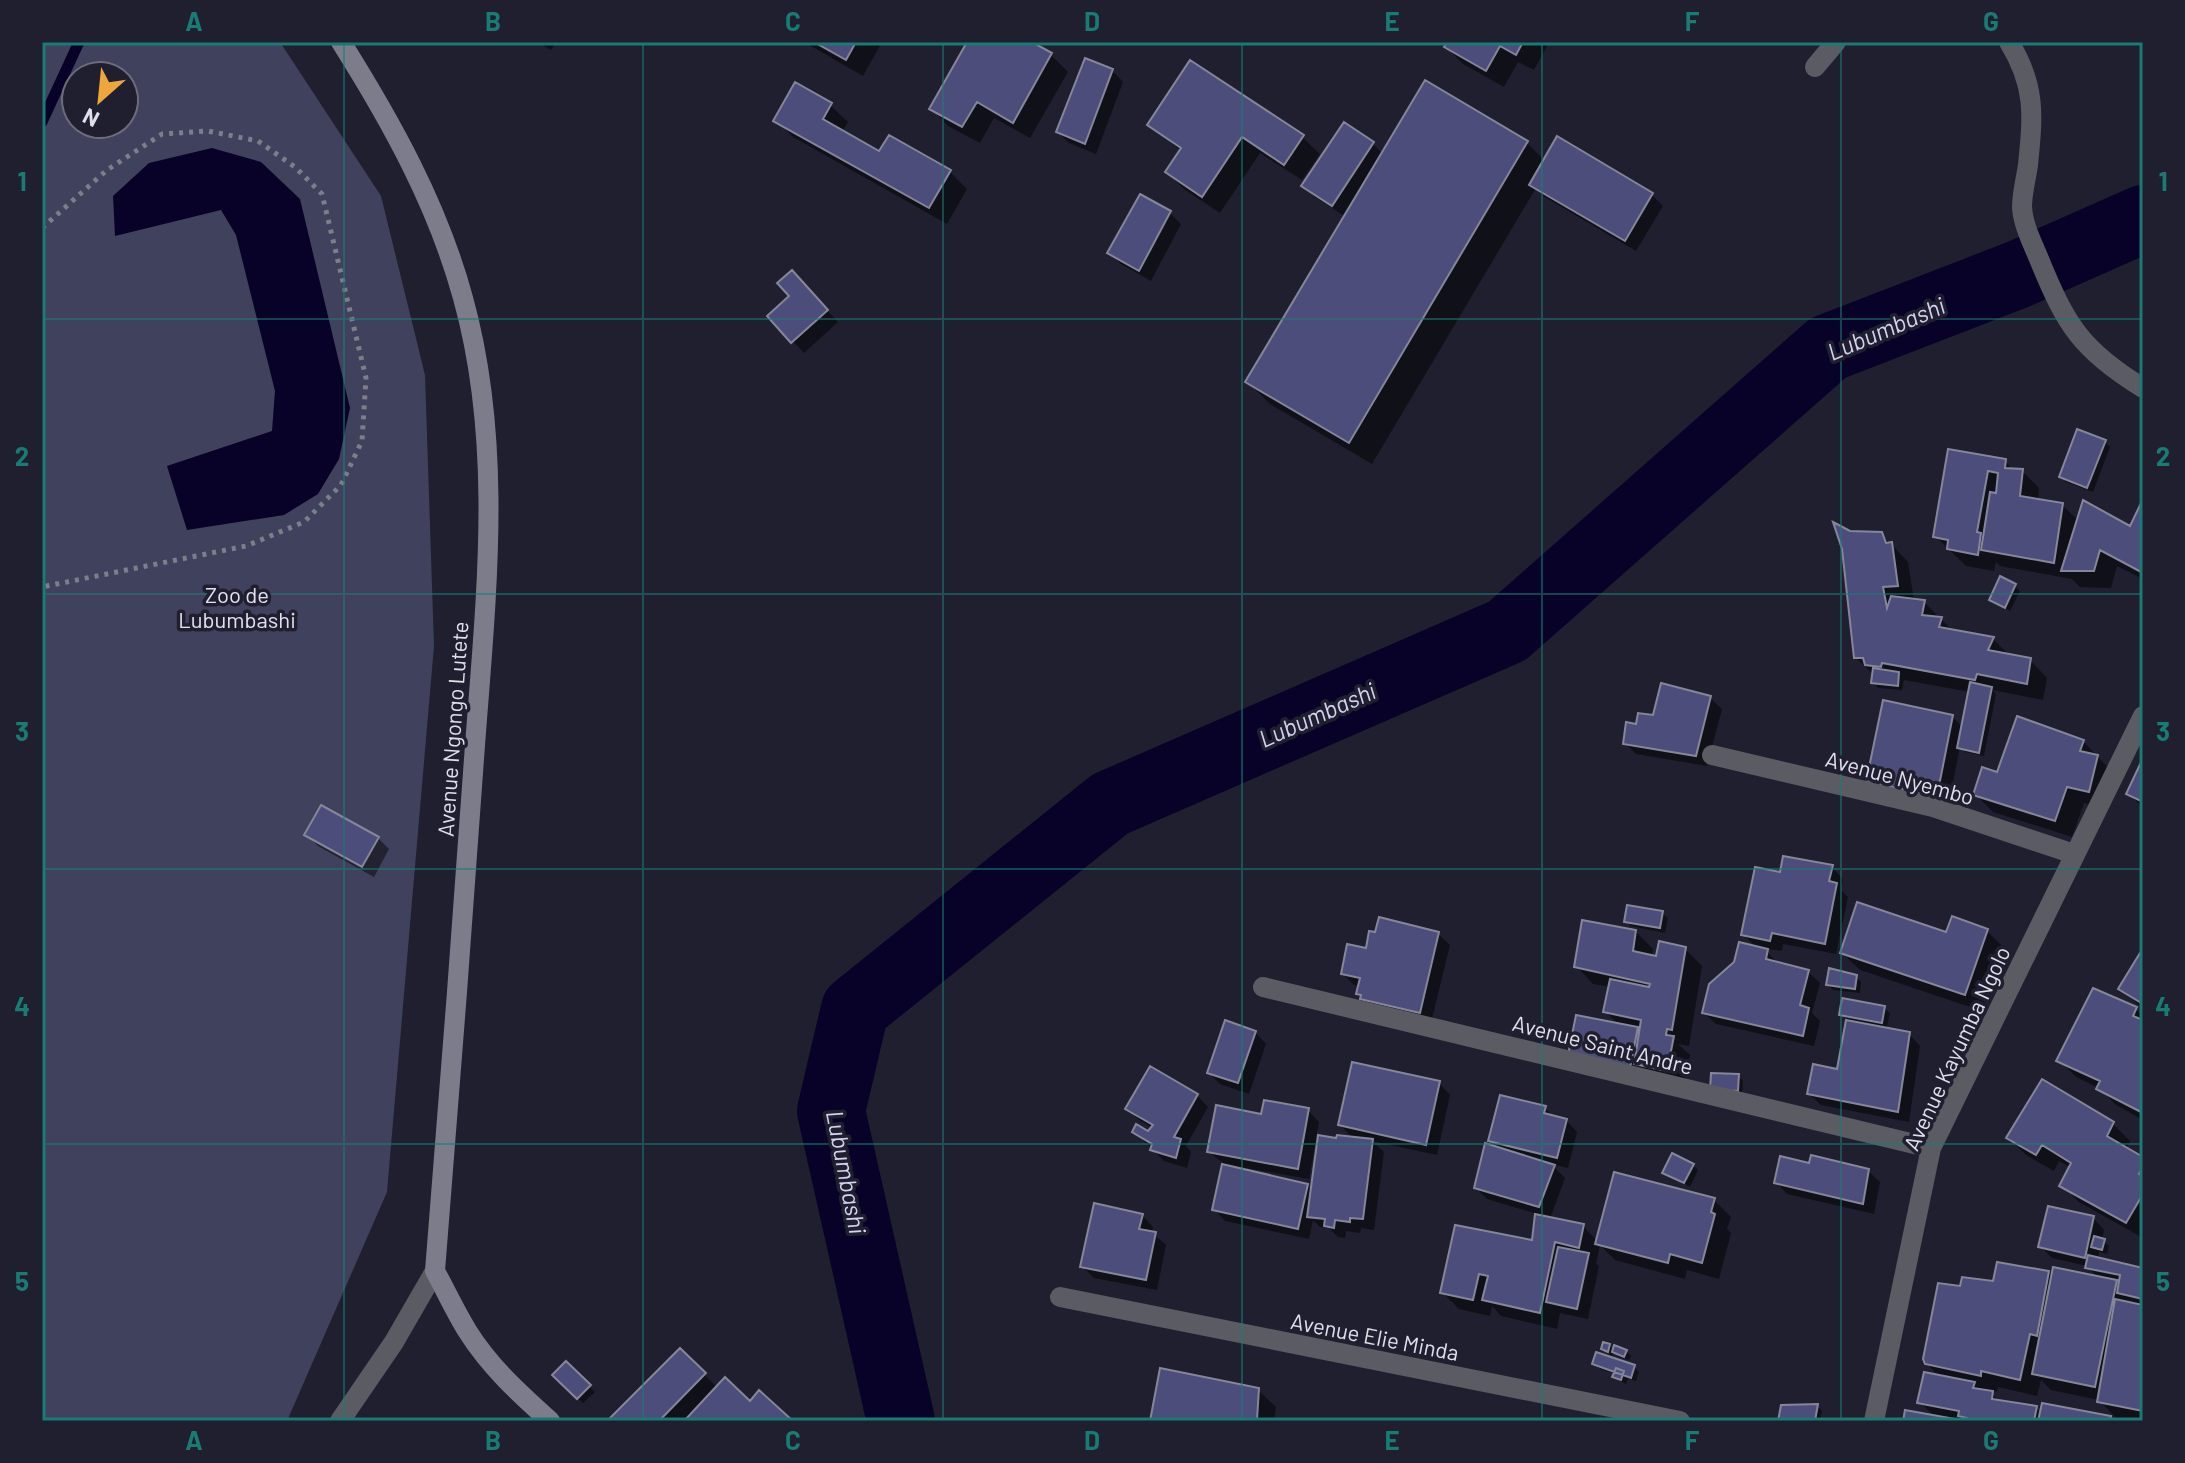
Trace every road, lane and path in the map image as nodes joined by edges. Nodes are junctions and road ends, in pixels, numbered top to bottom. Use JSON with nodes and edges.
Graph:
{"nodes":[{"id":1,"x":341,"y":42,"type":"edge"},
{"id":2,"x":1836,"y":42,"type":"edge"},
{"id":3,"x":2009,"y":42,"type":"edge"},
{"id":4,"x":1815,"y":67,"type":"dead end"},
{"id":5,"x":42,"y":228,"type":"edge"},
{"id":6,"x":2143,"y":388,"type":"edge"},
{"id":7,"x":42,"y":587,"type":"edge"},
{"id":8,"x":2143,"y":716,"type":"edge"},
{"id":9,"x":1712,"y":755,"type":"dead end"},
{"id":10,"x":2074,"y":854,"type":"junction"},
{"id":11,"x":1263,"y":987,"type":"dead end"},
{"id":12,"x":1931,"y":1148,"type":"junction"},
{"id":13,"x":435,"y":1271,"type":"junction"},
{"id":14,"x":1060,"y":1297,"type":"dead end"},
{"id":15,"x":340,"y":1421,"type":"edge"},
{"id":16,"x":550,"y":1421,"type":"edge"},
{"id":17,"x":1680,"y":1421,"type":"edge"},
{"id":18,"x":1874,"y":1421,"type":"edge"}],
"edges":[{"from":1,"to":13,"type":"street","name":"Avenue Ngongo Lutete"},
{"from":2,"to":4,"type":"street"},
{"from":3,"to":6,"type":"street"},
{"from":5,"to":7,"type":"path"},
{"from":8,"to":10,"type":"street","name":"Avenue Kayumba Ngolo"},
{"from":9,"to":10,"type":"street","name":"Avenue Nyembo"},
{"from":10,"to":12,"type":"street","name":"Avenue Kayumba Ngolo"},
{"from":11,"to":12,"type":"street","name":"Avenue Saint Andre"},
{"from":12,"to":18,"type":"street","name":"Avenue Kayumba Ngolo"},
{"from":13,"to":15,"type":"street","name":"Avenue Ngongo Lutete"},
{"from":13,"to":16,"type":"street"},
{"from":14,"to":17,"type":"street","name":"Avenue Elie Minda"}]}
